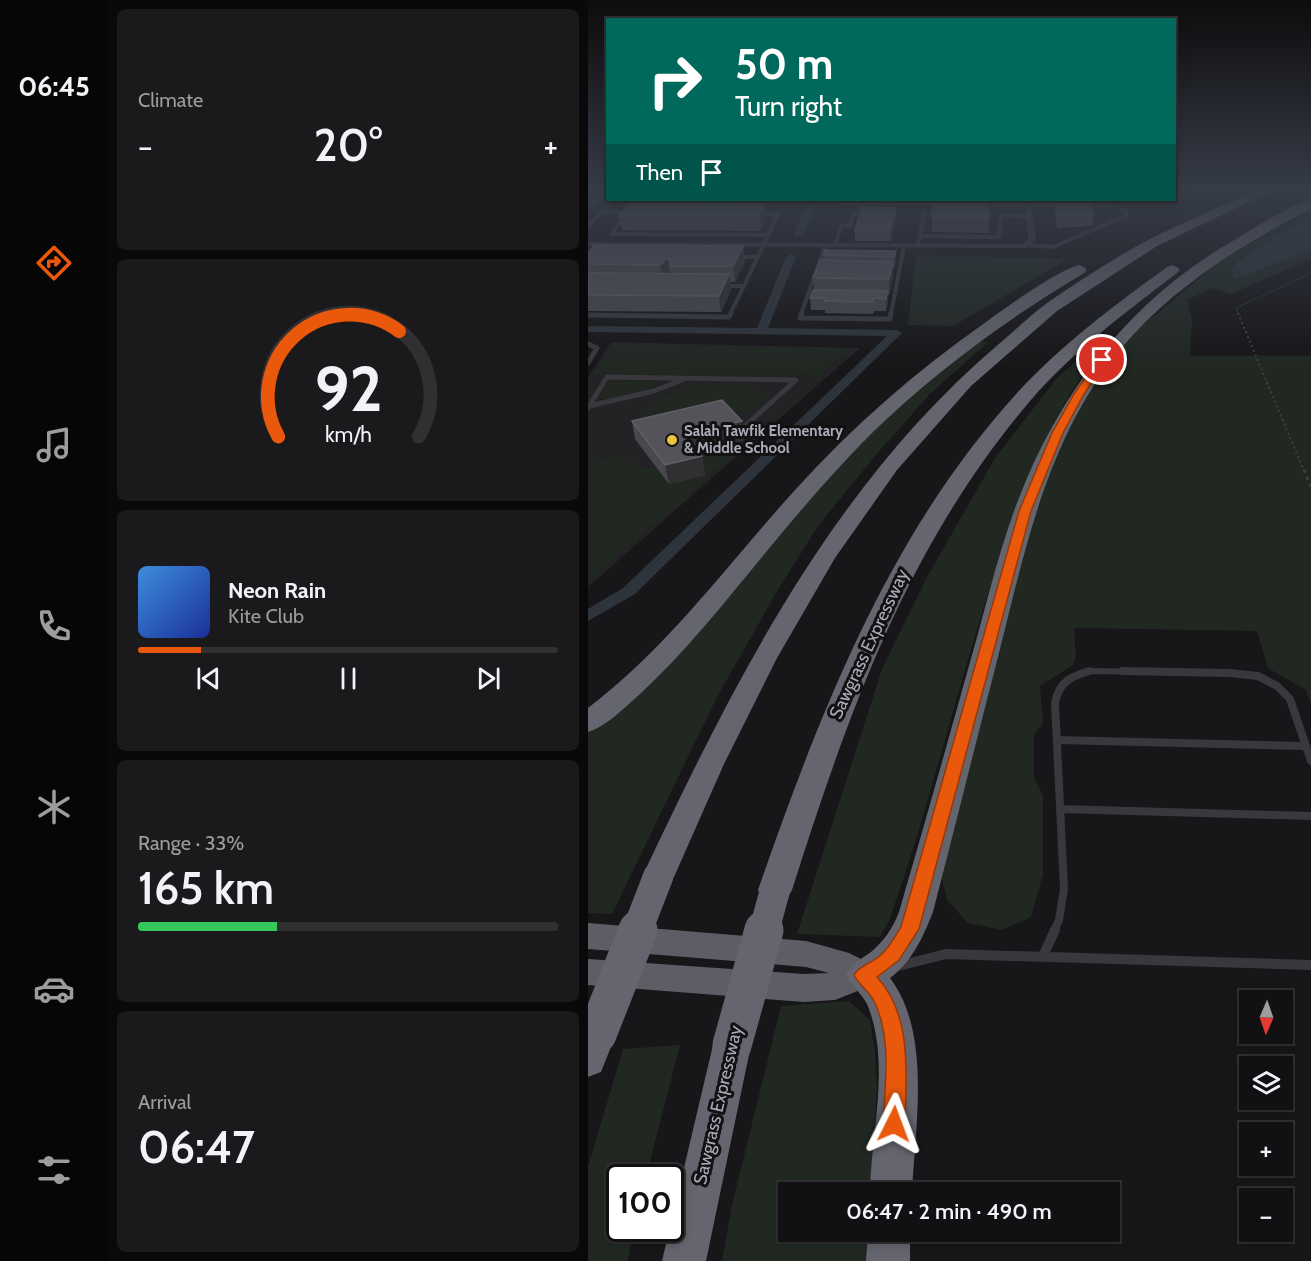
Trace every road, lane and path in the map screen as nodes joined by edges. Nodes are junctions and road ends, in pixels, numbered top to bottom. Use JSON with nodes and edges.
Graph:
{"nodes":[{"id":1,"x":762,"y":249,"type":"edge"},
{"id":2,"x":824,"y":249,"type":"edge"},
{"id":3,"x":903,"y":249,"type":"edge"},
{"id":4,"x":1119,"y":249,"type":"edge"},
{"id":5,"x":1142,"y":249,"type":"edge"},
{"id":6,"x":1206,"y":249,"type":"edge"},
{"id":7,"x":1227,"y":249,"type":"edge"},
{"id":8,"x":822,"y":256,"type":"junction"},
{"id":9,"x":833,"y":256,"type":"edge"},
{"id":10,"x":735,"y":257,"type":"edge"},
{"id":11,"x":758,"y":257,"type":"junction"},
{"id":12,"x":890,"y":257,"type":"edge"},
{"id":13,"x":902,"y":257,"type":"junction"},
{"id":14,"x":816,"y":271,"type":"junction"},
{"id":15,"x":828,"y":272,"type":"edge"},
{"id":16,"x":887,"y":273,"type":"edge"},
{"id":17,"x":899,"y":273,"type":"junction"},
{"id":18,"x":1311,"y":273,"type":"edge"},
{"id":19,"x":718,"y":285,"type":"edge"},
{"id":20,"x":744,"y":286,"type":"junction"},
{"id":21,"x":807,"y":298,"type":"junction"},
{"id":22,"x":818,"y":298,"type":"edge"},
{"id":23,"x":883,"y":299,"type":"edge"},
{"id":24,"x":894,"y":299,"type":"junction"},
{"id":25,"x":588,"y":315,"type":"edge"},
{"id":26,"x":588,"y":344,"type":"edge"},
{"id":27,"x":588,"y":363,"type":"edge"},
{"id":28,"x":687,"y":378,"type":"junction"},
{"id":29,"x":588,"y":407,"type":"edge"},
{"id":30,"x":745,"y":426,"type":"dead end"},
{"id":31,"x":1311,"y":487,"type":"edge"},
{"id":32,"x":588,"y":722,"type":"edge"},
{"id":33,"x":1057,"y":740,"type":"junction"},
{"id":34,"x":1306,"y":746,"type":"junction"},
{"id":35,"x":1311,"y":760,"type":"edge"},
{"id":36,"x":1060,"y":809,"type":"junction"},
{"id":37,"x":1311,"y":816,"type":"edge"},
{"id":38,"x":588,"y":936,"type":"edge"},
{"id":39,"x":1043,"y":956,"type":"junction"},
{"id":40,"x":1311,"y":965,"type":"edge"},
{"id":41,"x":588,"y":972,"type":"edge"},
{"id":42,"x":864,"y":975,"type":"junction"},
{"id":43,"x":592,"y":1047,"type":"edge"},
{"id":44,"x":891,"y":1182,"type":"edge"},
{"id":45,"x":889,"y":1242,"type":"edge"},
{"id":46,"x":684,"y":1261,"type":"edge"},
{"id":47,"x":888,"y":1261,"type":"edge"}],
"edges":[{"from":1,"to":11,"type":"lane"},
{"from":2,"to":8,"type":"lane"},
{"from":3,"to":13,"type":"lane"},
{"from":4,"to":32,"type":"highway"},
{"from":5,"to":43,"type":"highway","bridge":true},
{"from":6,"to":46,"type":"highway","name":"Sawgrass Expressway","bridge":true},
{"from":7,"to":42,"type":"highway"},
{"from":8,"to":9,"type":"lane"},
{"from":8,"to":14,"type":"lane"},
{"from":10,"to":11,"type":"lane"},
{"from":11,"to":20,"type":"lane"},
{"from":12,"to":13,"type":"lane"},
{"from":13,"to":17,"type":"lane"},
{"from":14,"to":15,"type":"lane"},
{"from":14,"to":21,"type":"lane"},
{"from":16,"to":17,"type":"lane"},
{"from":17,"to":24,"type":"lane"},
{"from":18,"to":31,"type":"path"},
{"from":19,"to":20,"type":"lane"},
{"from":20,"to":25,"type":"lane"},
{"from":21,"to":22,"type":"lane"},
{"from":21,"to":24,"type":"lane"},
{"from":23,"to":24,"type":"lane"},
{"from":26,"to":27,"type":"lane"},
{"from":28,"to":29,"type":"lane"},
{"from":28,"to":29,"type":"lane"},
{"from":28,"to":30,"type":"lane"},
{"from":33,"to":34,"type":"lane"},
{"from":33,"to":34,"type":"lane"},
{"from":33,"to":36,"type":"lane"},
{"from":34,"to":35,"type":"lane"},
{"from":36,"to":37,"type":"lane"},
{"from":36,"to":39,"type":"lane"},
{"from":38,"to":42,"type":"highway"},
{"from":39,"to":40,"type":"lane"},
{"from":39,"to":42,"type":"lane"},
{"from":41,"to":42,"type":"highway"},
{"from":42,"to":44,"type":"highway"},
{"from":45,"to":47,"type":"highway"}]}
